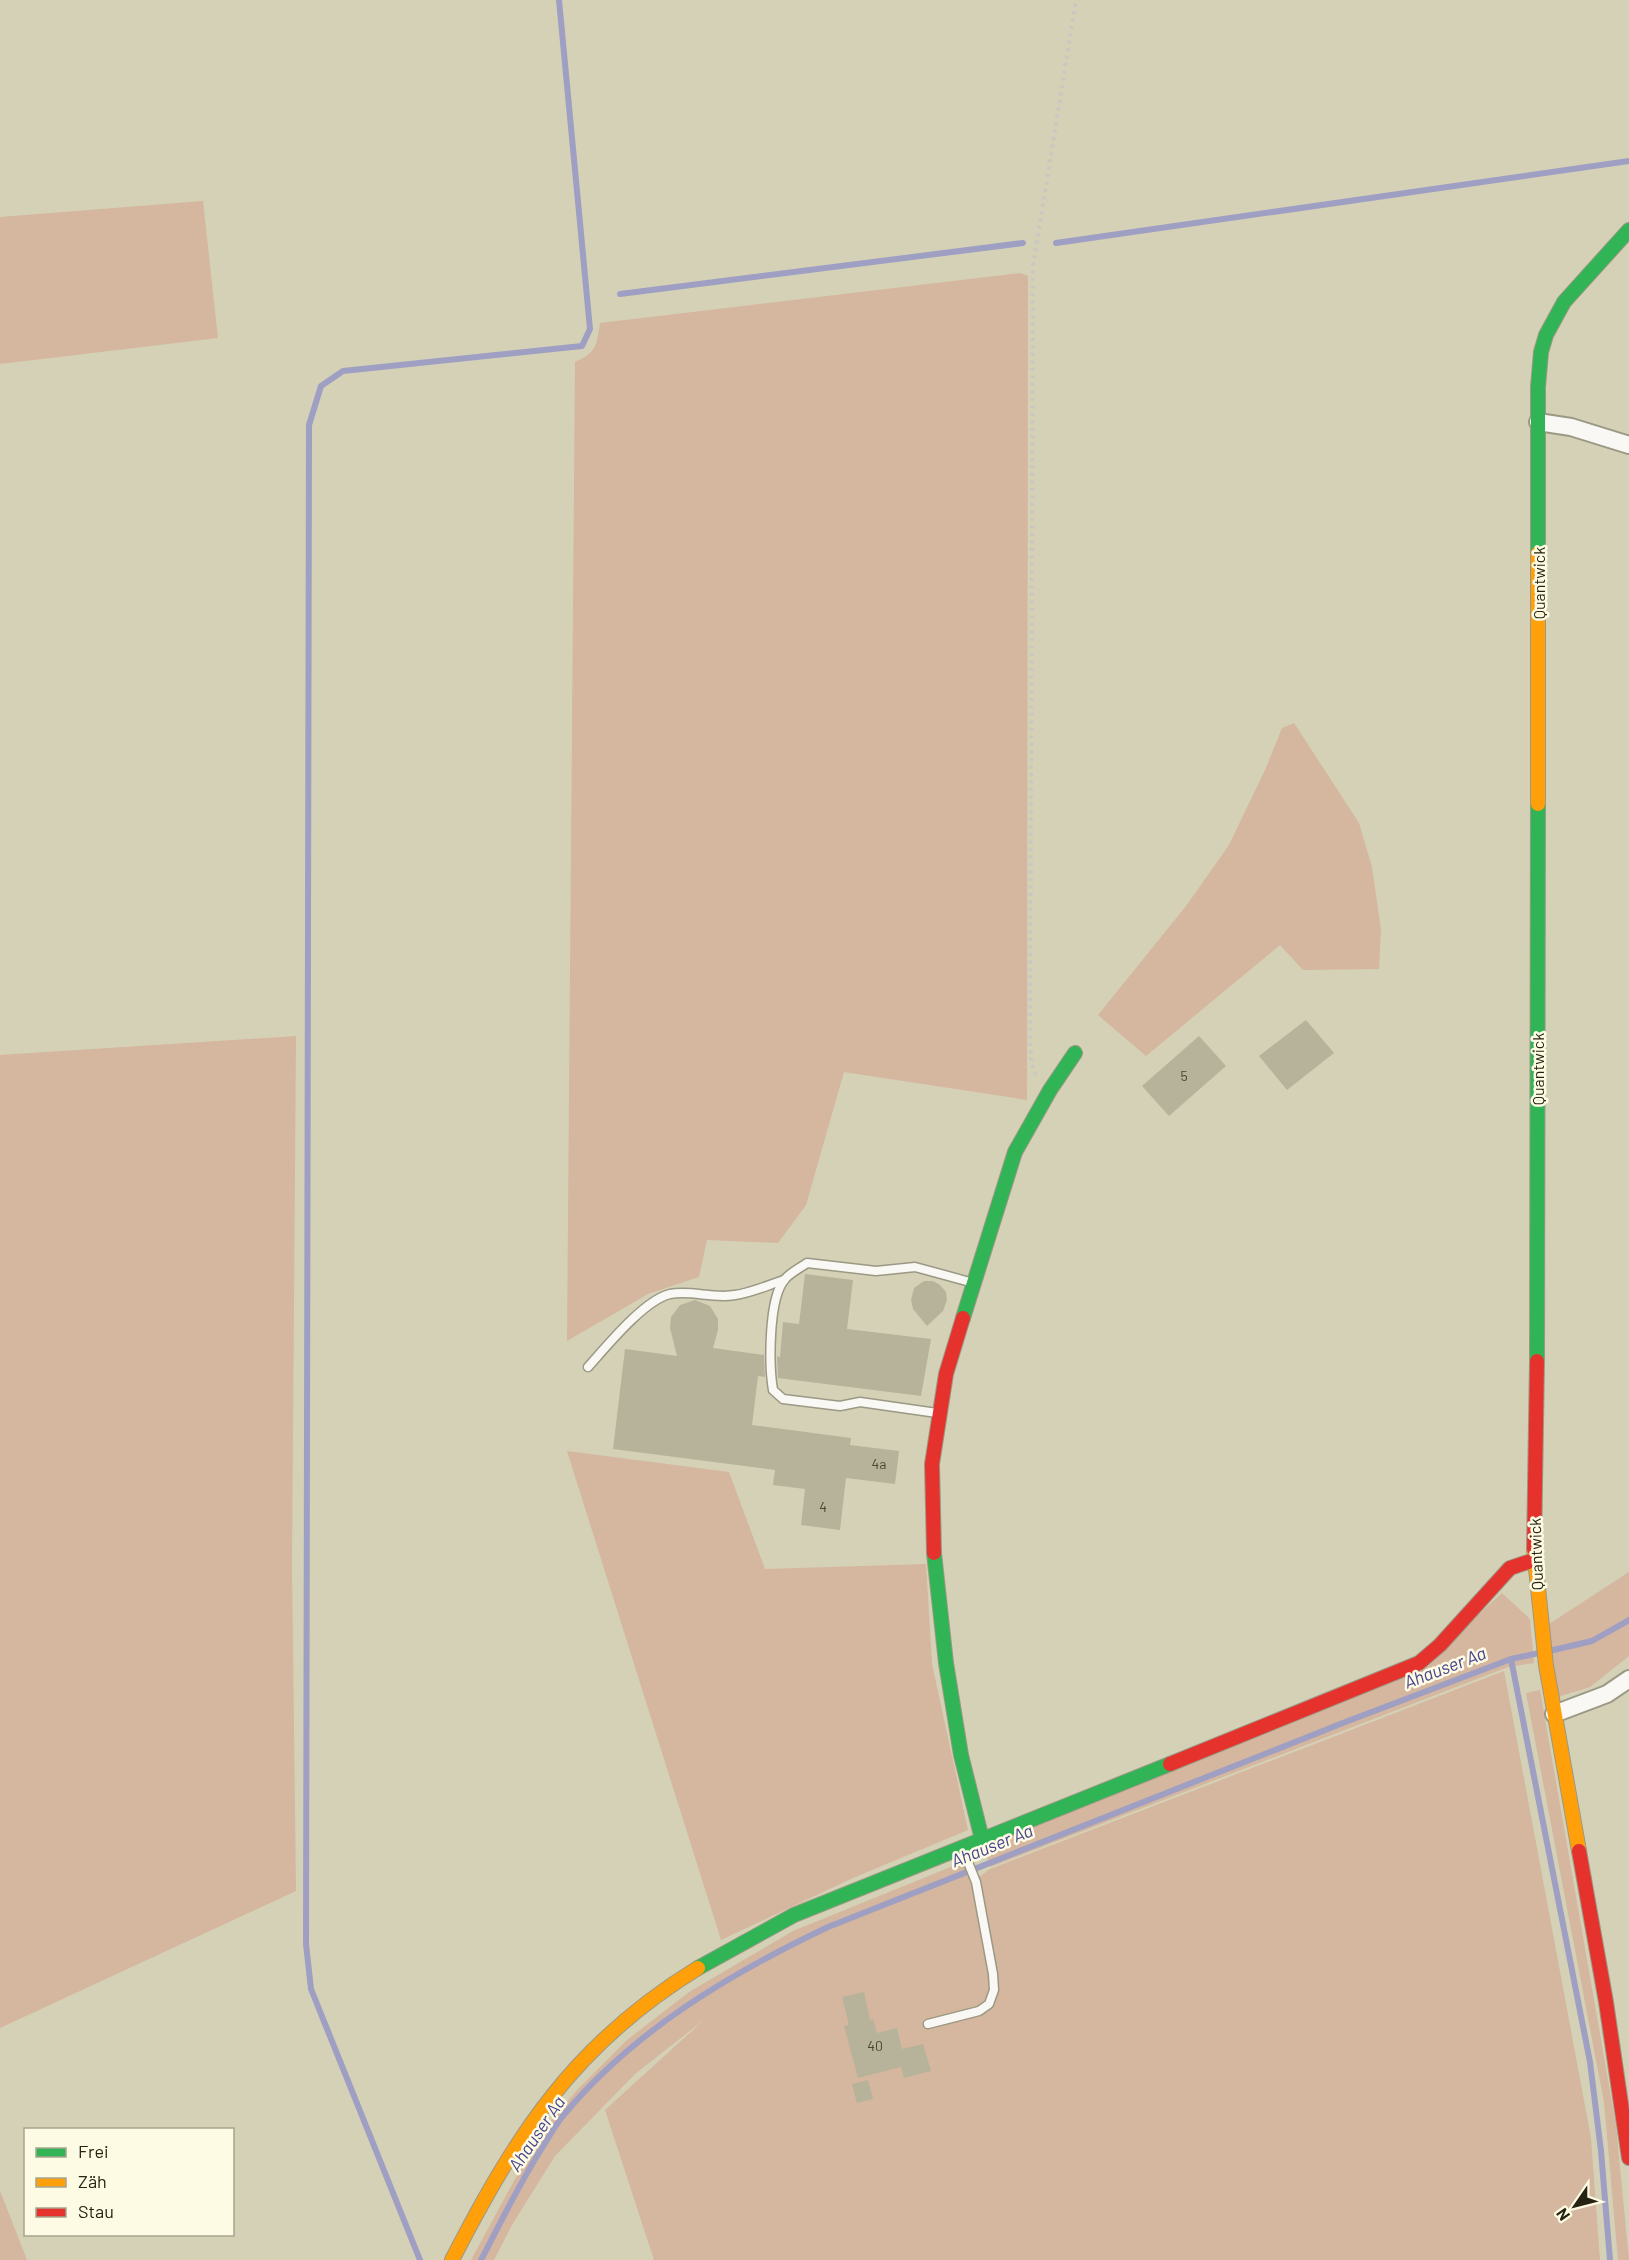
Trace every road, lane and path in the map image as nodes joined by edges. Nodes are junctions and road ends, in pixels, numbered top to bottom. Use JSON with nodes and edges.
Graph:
{"nodes":[{"id":1,"x":1076,"y":0,"type":"edge"},
{"id":2,"x":1629,"y":230,"type":"edge"},
{"id":3,"x":1538,"y":422,"type":"junction"},
{"id":4,"x":1629,"y":445,"type":"edge"},
{"id":5,"x":1075,"y":1053,"type":"dead end"},
{"id":6,"x":1050,"y":1090,"type":"junction"},
{"id":7,"x":784,"y":1280,"type":"junction"},
{"id":8,"x":973,"y":1283,"type":"junction"},
{"id":9,"x":588,"y":1367,"type":"dead end"},
{"id":10,"x":940,"y":1414,"type":"junction"},
{"id":11,"x":1534,"y":1560,"type":"junction"},
{"id":12,"x":1629,"y":1679,"type":"edge"},
{"id":13,"x":1554,"y":1714,"type":"junction"},
{"id":14,"x":982,"y":1839,"type":"junction"},
{"id":15,"x":964,"y":1853,"type":"junction"},
{"id":16,"x":928,"y":2024,"type":"dead end"},
{"id":17,"x":1629,"y":2158,"type":"edge"},
{"id":18,"x":452,"y":2260,"type":"edge"}],
"edges":[{"from":1,"to":6,"type":"path"},
{"from":2,"to":3,"type":"street","name":"Quantwick"},
{"from":3,"to":4,"type":"street"},
{"from":3,"to":11,"type":"street","name":"Quantwick"},
{"from":5,"to":6,"type":"street"},
{"from":6,"to":8,"type":"street"},
{"from":7,"to":8,"type":"lane"},
{"from":7,"to":9,"type":"lane"},
{"from":7,"to":10,"type":"lane"},
{"from":8,"to":10,"type":"street"},
{"from":10,"to":14,"type":"street"},
{"from":11,"to":13,"type":"street","name":"Quantwick"},
{"from":11,"to":14,"type":"street"},
{"from":12,"to":13,"type":"street"},
{"from":13,"to":17,"type":"street","name":"Quantwick"},
{"from":14,"to":15,"type":"street"},
{"from":15,"to":16,"type":"lane"},
{"from":15,"to":18,"type":"street"}]}
